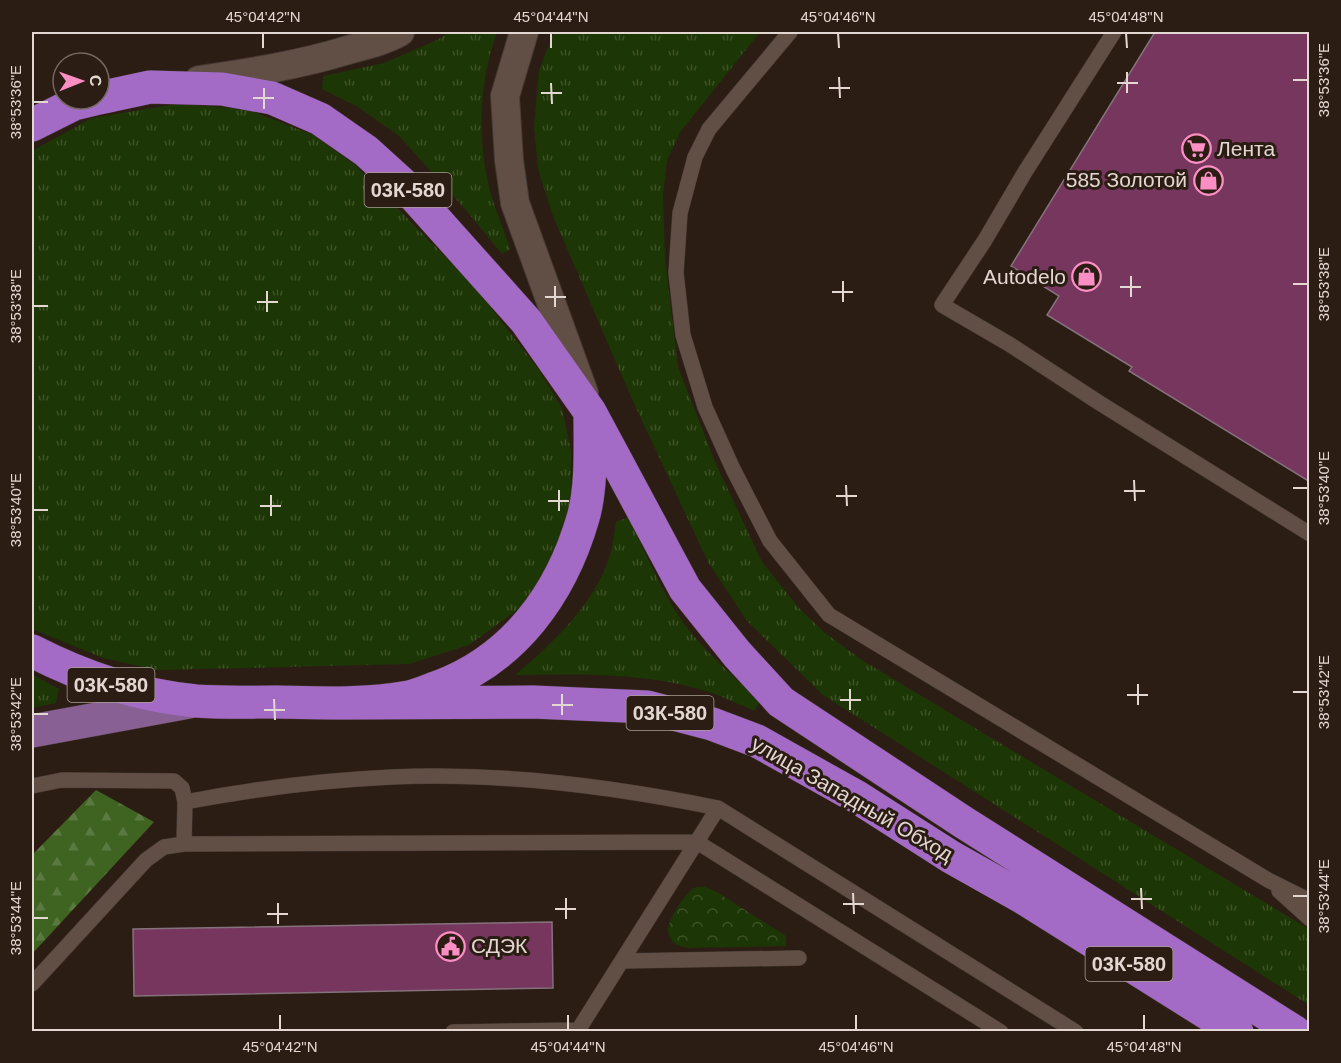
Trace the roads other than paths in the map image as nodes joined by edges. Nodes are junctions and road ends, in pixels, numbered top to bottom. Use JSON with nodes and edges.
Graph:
{"nodes":[{"id":1,"x":400,"y":32,"type":"edge"},
{"id":2,"x":524,"y":32,"type":"edge"},
{"id":3,"x":790,"y":32,"type":"edge"},
{"id":4,"x":1114,"y":32,"type":"edge"},
{"id":5,"x":150,"y":87,"type":"junction"},
{"id":6,"x":111,"y":96,"type":"edge"},
{"id":7,"x":60,"y":111,"type":"edge"},
{"id":8,"x":32,"y":125,"type":"edge"},
{"id":9,"x":590,"y":412,"type":"junction"},
{"id":10,"x":1310,"y":534,"type":"edge"},
{"id":11,"x":32,"y":651,"type":"edge"},
{"id":12,"x":196,"y":701,"type":"junction"},
{"id":13,"x":352,"y":703,"type":"junction"},
{"id":14,"x":32,"y":731,"type":"edge"},
{"id":15,"x":32,"y":786,"type":"edge"},
{"id":16,"x":185,"y":802,"type":"junction"},
{"id":17,"x":718,"y":808,"type":"junction"},
{"id":18,"x":697,"y":842,"type":"junction"},
{"id":19,"x":184,"y":844,"type":"junction"},
{"id":20,"x":1268,"y":880,"type":"junction"},
{"id":21,"x":1310,"y":901,"type":"edge"},
{"id":22,"x":1310,"y":919,"type":"edge"},
{"id":23,"x":800,"y":958,"type":"dead end"},
{"id":24,"x":622,"y":961,"type":"junction"},
{"id":25,"x":32,"y":984,"type":"edge"},
{"id":26,"x":578,"y":1031,"type":"edge"},
{"id":27,"x":453,"y":1032,"type":"edge"},
{"id":28,"x":1001,"y":1032,"type":"edge"},
{"id":29,"x":1076,"y":1032,"type":"edge"},
{"id":30,"x":1237,"y":1032,"type":"edge"},
{"id":31,"x":1295,"y":1032,"type":"edge"}],
"edges":[{"from":1,"to":5,"type":"street"},
{"from":2,"to":9,"type":"street"},
{"from":3,"to":20,"type":"lane"},
{"from":4,"to":10,"type":"lane"},
{"from":5,"to":6,"type":"highway","number":"03К-580"},
{"from":5,"to":9,"type":"highway","number":"03К-580"},
{"from":7,"to":8,"type":"highway","number":"03К-580"},
{"from":9,"to":13,"type":"highway","number":"03К-580"},
{"from":9,"to":31,"type":"highway","name":"улица Западный Обход","number":"03К-580"},
{"from":11,"to":12,"type":"highway","number":"03К-580"},
{"from":12,"to":13,"type":"highway","number":"03К-580"},
{"from":12,"to":14,"type":"main road"},
{"from":13,"to":30,"type":"highway","name":"улица Западный Обход","number":"03К-580"},
{"from":15,"to":16,"type":"lane"},
{"from":16,"to":17,"type":"lane"},
{"from":16,"to":19,"type":"lane"},
{"from":17,"to":18,"type":"lane"},
{"from":17,"to":29,"type":"lane"},
{"from":18,"to":19,"type":"lane"},
{"from":18,"to":24,"type":"lane"},
{"from":18,"to":28,"type":"lane"},
{"from":19,"to":25,"type":"lane"},
{"from":20,"to":21,"type":"lane"},
{"from":20,"to":22,"type":"lane"},
{"from":23,"to":24,"type":"lane"},
{"from":24,"to":26,"type":"lane"},
{"from":26,"to":27,"type":"lane"}]}
